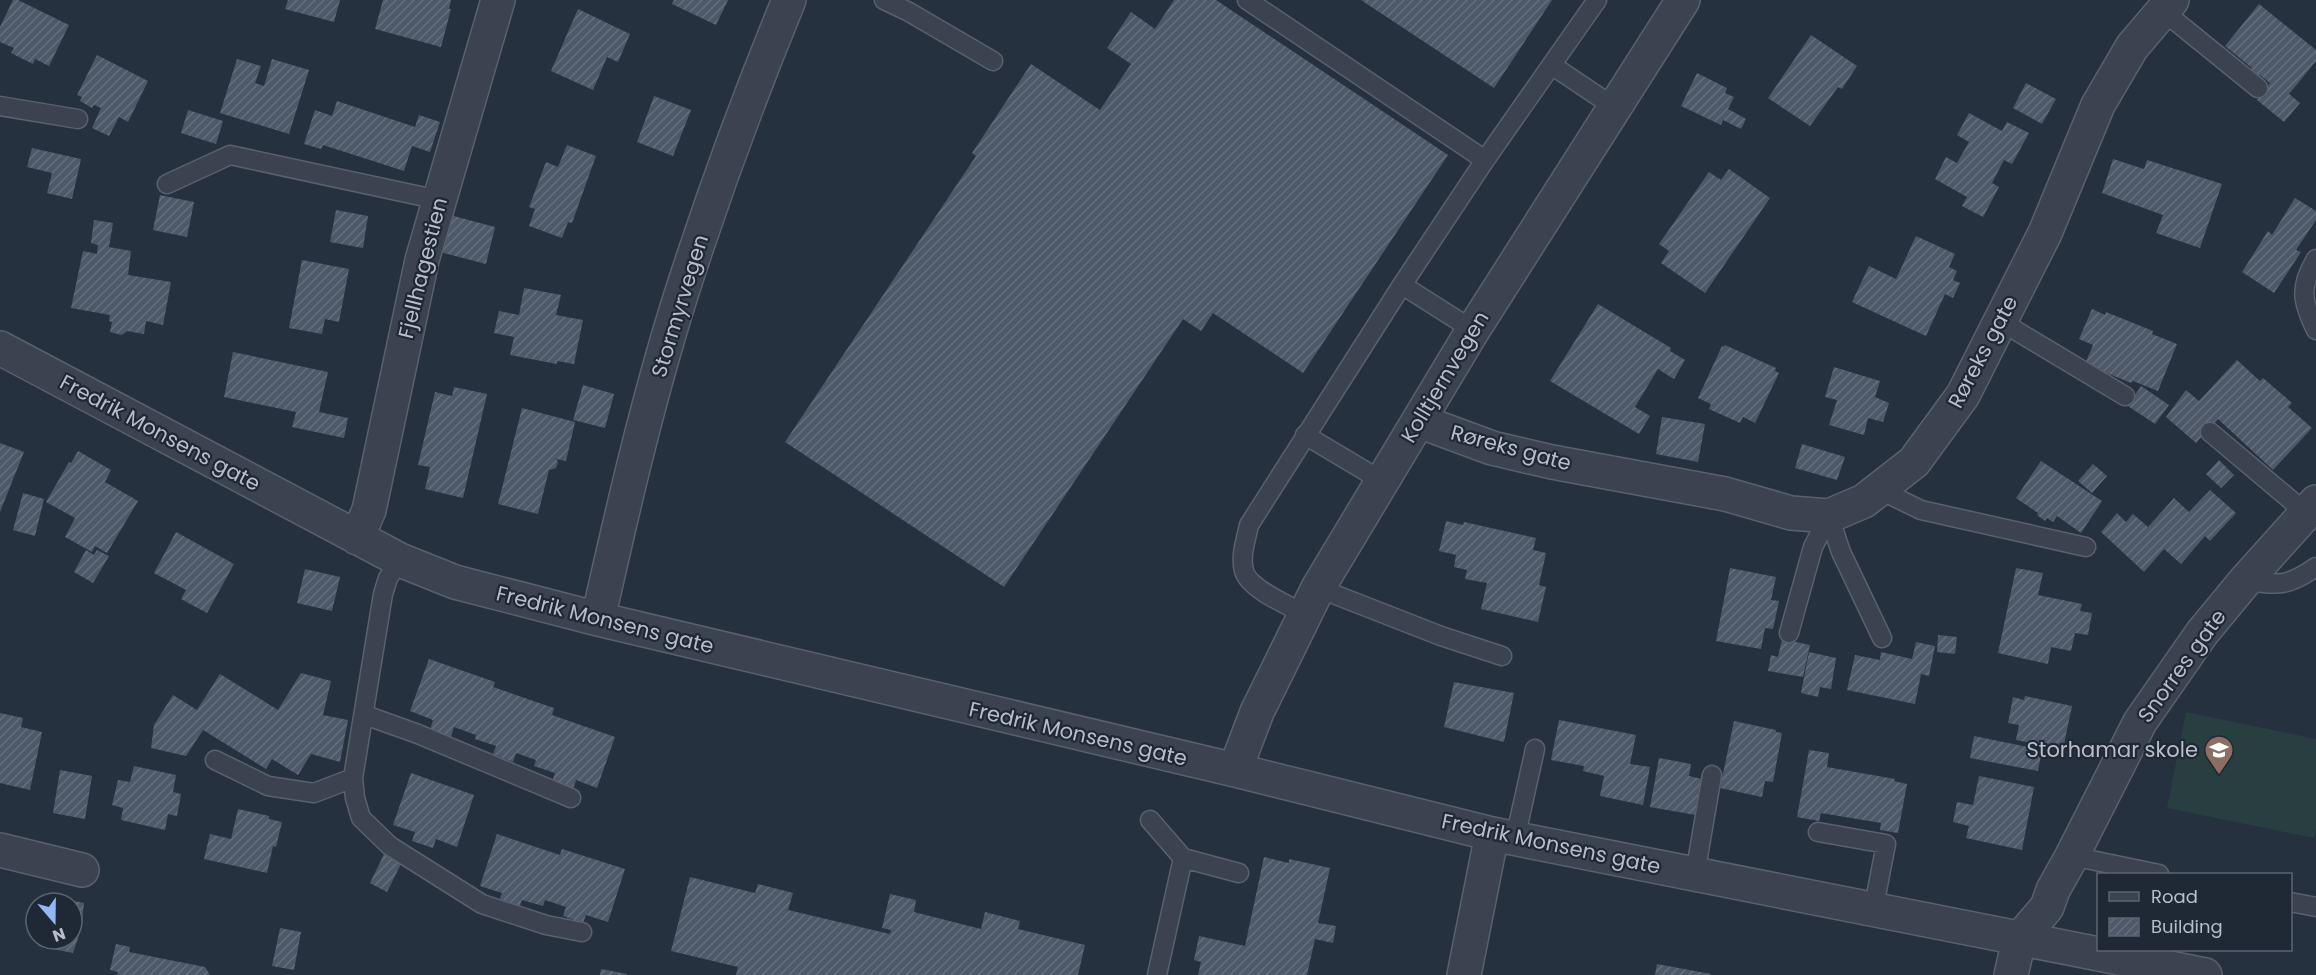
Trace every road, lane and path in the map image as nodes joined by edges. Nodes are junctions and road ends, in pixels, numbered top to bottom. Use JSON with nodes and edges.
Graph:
{"nodes":[{"id":1,"x":498,"y":0,"type":"edge"},
{"id":2,"x":789,"y":0,"type":"edge"},
{"id":3,"x":884,"y":0,"type":"edge"},
{"id":4,"x":1247,"y":0,"type":"edge"},
{"id":5,"x":1598,"y":0,"type":"edge"},
{"id":6,"x":1683,"y":0,"type":"edge"},
{"id":7,"x":2168,"y":5,"type":"edge"},
{"id":8,"x":993,"y":61,"type":"dead end"},
{"id":9,"x":1553,"y":66,"type":"junction"},
{"id":10,"x":2258,"y":88,"type":"dead end"},
{"id":11,"x":0,"y":106,"type":"edge"},
{"id":12,"x":1614,"y":107,"type":"junction"},
{"id":13,"x":78,"y":119,"type":"dead end"},
{"id":14,"x":1485,"y":160,"type":"junction"},
{"id":15,"x":167,"y":184,"type":"dead end"},
{"id":16,"x":439,"y":200,"type":"junction"},
{"id":17,"x":2316,"y":259,"type":"edge"},
{"id":18,"x":1402,"y":285,"type":"junction"},
{"id":19,"x":2000,"y":321,"type":"junction"},
{"id":20,"x":1473,"y":330,"type":"junction"},
{"id":21,"x":2316,"y":330,"type":"edge"},
{"id":22,"x":0,"y":348,"type":"edge"},
{"id":23,"x":2126,"y":396,"type":"dead end"},
{"id":24,"x":1419,"y":421,"type":"junction"},
{"id":25,"x":2210,"y":432,"type":"dead end"},
{"id":26,"x":1305,"y":435,"type":"junction"},
{"id":27,"x":1382,"y":481,"type":"junction"},
{"id":28,"x":1880,"y":490,"type":"junction"},
{"id":29,"x":2311,"y":507,"type":"edge"},
{"id":30,"x":1829,"y":516,"type":"junction"},
{"id":31,"x":357,"y":538,"type":"junction"},
{"id":32,"x":2086,"y":547,"type":"dead end"},
{"id":33,"x":400,"y":560,"type":"junction"},
{"id":34,"x":2316,"y":567,"type":"edge"},
{"id":35,"x":2245,"y":581,"type":"junction"},
{"id":36,"x":1311,"y":601,"type":"junction"},
{"id":37,"x":598,"y":619,"type":"junction"},
{"id":38,"x":1789,"y":633,"type":"dead end"},
{"id":39,"x":1882,"y":638,"type":"dead end"},
{"id":40,"x":1502,"y":656,"type":"dead end"},
{"id":41,"x":365,"y":716,"type":"junction"},
{"id":42,"x":1535,"y":749,"type":"dead end"},
{"id":43,"x":215,"y":759,"type":"dead end"},
{"id":44,"x":1235,"y":770,"type":"junction"},
{"id":45,"x":1712,"y":775,"type":"dead end"},
{"id":46,"x":353,"y":778,"type":"junction"},
{"id":47,"x":571,"y":798,"type":"dead end"},
{"id":48,"x":1150,"y":820,"type":"dead end"},
{"id":49,"x":1818,"y":832,"type":"dead end"},
{"id":50,"x":1504,"y":837,"type":"junction"},
{"id":51,"x":0,"y":850,"type":"edge"},
{"id":52,"x":2072,"y":856,"type":"junction"},
{"id":53,"x":1183,"y":858,"type":"junction"},
{"id":54,"x":82,"y":870,"type":"dead end"},
{"id":55,"x":1239,"y":873,"type":"dead end"},
{"id":56,"x":2154,"y":873,"type":"edge"},
{"id":57,"x":1695,"y":874,"type":"junction"},
{"id":58,"x":2292,"y":902,"type":"edge"},
{"id":59,"x":2316,"y":907,"type":"edge"},
{"id":60,"x":1872,"y":911,"type":"junction"},
{"id":61,"x":582,"y":932,"type":"dead end"},
{"id":62,"x":2019,"y":940,"type":"junction"},
{"id":63,"x":1157,"y":975,"type":"edge"},
{"id":64,"x":1464,"y":975,"type":"edge"},
{"id":65,"x":2011,"y":975,"type":"edge"},
{"id":66,"x":2205,"y":975,"type":"edge"}],
"edges":[{"from":1,"to":16,"type":"street","name":"Fjellhagestien"},
{"from":2,"to":37,"type":"street","name":"Stormyrvegen"},
{"from":3,"to":8,"type":"lane"},
{"from":4,"to":14,"type":"lane"},
{"from":5,"to":9,"type":"lane"},
{"from":6,"to":12,"type":"street","name":"Kolltjernvegen"},
{"from":7,"to":10,"type":"lane"},
{"from":7,"to":19,"type":"street","name":"Røreks gate"},
{"from":9,"to":12,"type":"lane"},
{"from":9,"to":14,"type":"lane"},
{"from":11,"to":13,"type":"lane"},
{"from":12,"to":20,"type":"street","name":"Kolltjernvegen"},
{"from":14,"to":18,"type":"lane"},
{"from":15,"to":16,"type":"lane"},
{"from":16,"to":31,"type":"street","name":"Fjellhagestien"},
{"from":17,"to":21,"type":"lane"},
{"from":18,"to":20,"type":"lane"},
{"from":18,"to":26,"type":"lane"},
{"from":19,"to":23,"type":"lane"},
{"from":19,"to":28,"type":"street","name":"Røreks gate"},
{"from":20,"to":24,"type":"street","name":"Kolltjernvegen"},
{"from":22,"to":31,"type":"street","name":"Fredrik Monsens gate"},
{"from":24,"to":27,"type":"street","name":"Kolltjernvegen"},
{"from":24,"to":30,"type":"street","name":"Røreks gate"},
{"from":25,"to":29,"type":"lane"},
{"from":26,"to":27,"type":"lane"},
{"from":26,"to":36,"type":"lane"},
{"from":27,"to":36,"type":"street","name":"Kolltjernvegen"},
{"from":28,"to":30,"type":"street","name":"Røreks gate"},
{"from":28,"to":32,"type":"lane"},
{"from":29,"to":35,"type":"street","name":"Snorres gate"},
{"from":30,"to":38,"type":"lane"},
{"from":30,"to":39,"type":"lane"},
{"from":31,"to":33,"type":"street","name":"Fredrik Monsens gate"},
{"from":33,"to":37,"type":"street","name":"Fredrik Monsens gate"},
{"from":33,"to":41,"type":"lane"},
{"from":34,"to":35,"type":"lane"},
{"from":35,"to":52,"type":"street","name":"Snorres gate"},
{"from":36,"to":40,"type":"lane"},
{"from":36,"to":44,"type":"street","name":"Kolltjernvegen"},
{"from":37,"to":44,"type":"street","name":"Fredrik Monsens gate"},
{"from":41,"to":46,"type":"lane"},
{"from":41,"to":47,"type":"lane"},
{"from":42,"to":50,"type":"lane"},
{"from":43,"to":46,"type":"lane"},
{"from":44,"to":50,"type":"street","name":"Fredrik Monsens gate"},
{"from":45,"to":57,"type":"lane"},
{"from":46,"to":61,"type":"lane"},
{"from":48,"to":53,"type":"lane"},
{"from":49,"to":60,"type":"lane"},
{"from":50,"to":57,"type":"street","name":"Fredrik Monsens gate"},
{"from":50,"to":64,"type":"street"},
{"from":51,"to":54,"type":"street"},
{"from":52,"to":56,"type":"lane"},
{"from":52,"to":62,"type":"street","name":"Snorres gate"},
{"from":53,"to":55,"type":"lane"},
{"from":53,"to":63,"type":"lane"},
{"from":57,"to":60,"type":"street","name":"Fredrik Monsens gate"},
{"from":58,"to":59,"type":"lane"},
{"from":60,"to":62,"type":"street","name":"Fredrik Monsens gate"},
{"from":62,"to":65,"type":"street","name":"Snorres gate"},
{"from":62,"to":66,"type":"street","name":"Fredrik Monsens gate"}]}
